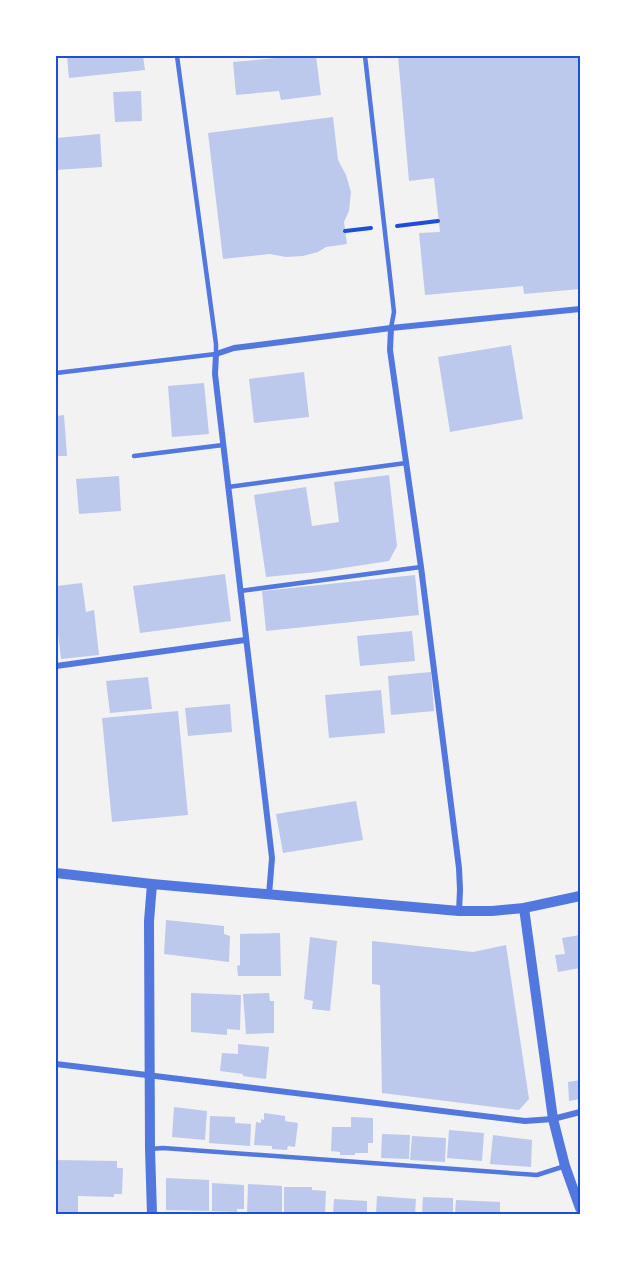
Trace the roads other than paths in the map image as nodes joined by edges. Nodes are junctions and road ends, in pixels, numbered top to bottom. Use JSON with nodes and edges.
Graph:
{"nodes":[{"id":1,"x":177,"y":56,"type":"edge"},
{"id":2,"x":365,"y":56,"type":"edge"},
{"id":3,"x":580,"y":309,"type":"edge"},
{"id":4,"x":391,"y":328,"type":"junction"},
{"id":5,"x":216,"y":354,"type":"junction"},
{"id":6,"x":56,"y":373,"type":"edge"},
{"id":7,"x":223,"y":445,"type":"junction"},
{"id":8,"x":134,"y":456,"type":"dead end"},
{"id":9,"x":406,"y":463,"type":"junction"},
{"id":10,"x":228,"y":487,"type":"junction"},
{"id":11,"x":421,"y":567,"type":"junction"},
{"id":12,"x":240,"y":591,"type":"junction"},
{"id":13,"x":246,"y":640,"type":"junction"},
{"id":14,"x":56,"y":666,"type":"edge"},
{"id":15,"x":56,"y":873,"type":"edge"},
{"id":16,"x":152,"y":884,"type":"junction"},
{"id":17,"x":269,"y":895,"type":"junction"},
{"id":18,"x":580,"y":896,"type":"edge"},
{"id":19,"x":524,"y":908,"type":"junction"},
{"id":20,"x":459,"y":911,"type":"junction"},
{"id":21,"x":56,"y":1064,"type":"edge"},
{"id":22,"x":149,"y":1075,"type":"junction"},
{"id":23,"x":580,"y":1112,"type":"edge"},
{"id":24,"x":553,"y":1119,"type":"junction"},
{"id":25,"x":150,"y":1149,"type":"junction"},
{"id":26,"x":565,"y":1166,"type":"junction"},
{"id":27,"x":580,"y":1208,"type":"edge"},
{"id":28,"x":152,"y":1215,"type":"edge"}],
"edges":[{"from":1,"to":5,"type":"lane"},
{"from":2,"to":4,"type":"lane"},
{"from":3,"to":4,"type":"street"},
{"from":4,"to":5,"type":"street"},
{"from":4,"to":9,"type":"street"},
{"from":5,"to":6,"type":"lane"},
{"from":5,"to":7,"type":"street"},
{"from":7,"to":8,"type":"lane"},
{"from":7,"to":10,"type":"street"},
{"from":9,"to":10,"type":"lane"},
{"from":9,"to":11,"type":"street"},
{"from":10,"to":12,"type":"street"},
{"from":11,"to":12,"type":"lane"},
{"from":11,"to":20,"type":"street"},
{"from":12,"to":13,"type":"street"},
{"from":13,"to":14,"type":"street"},
{"from":13,"to":17,"type":"street"},
{"from":15,"to":16,"type":"street"},
{"from":16,"to":17,"type":"street"},
{"from":16,"to":22,"type":"street"},
{"from":17,"to":20,"type":"street"},
{"from":18,"to":19,"type":"street"},
{"from":19,"to":20,"type":"street"},
{"from":19,"to":24,"type":"street"},
{"from":21,"to":22,"type":"street"},
{"from":22,"to":24,"type":"street"},
{"from":22,"to":25,"type":"street"},
{"from":23,"to":24,"type":"street"},
{"from":24,"to":26,"type":"street"},
{"from":25,"to":26,"type":"lane"},
{"from":25,"to":28,"type":"street"},
{"from":26,"to":27,"type":"street"}]}
